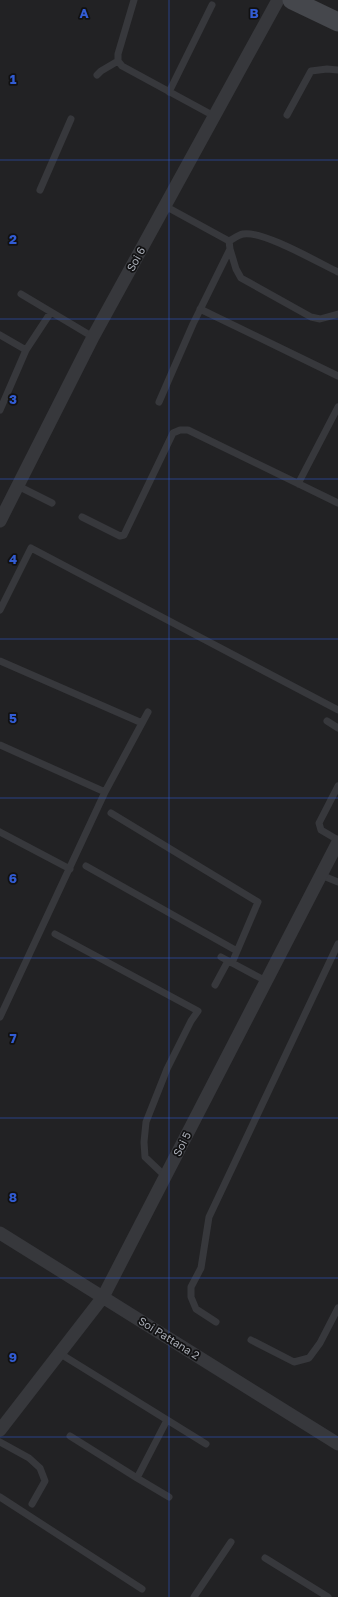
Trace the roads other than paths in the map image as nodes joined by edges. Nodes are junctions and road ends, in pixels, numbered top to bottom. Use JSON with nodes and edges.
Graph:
{"nodes":[{"id":1,"x":134,"y":0,"type":"edge"},
{"id":2,"x":278,"y":0,"type":"edge"},
{"id":3,"x":292,"y":0,"type":"edge"},
{"id":4,"x":212,"y":5,"type":"dead end"},
{"id":5,"x":338,"y":22,"type":"edge"},
{"id":6,"x":118,"y":61,"type":"junction"},
{"id":7,"x":338,"y":70,"type":"edge"},
{"id":8,"x":97,"y":75,"type":"dead end"},
{"id":9,"x":170,"y":92,"type":"junction"},
{"id":10,"x":287,"y":115,"type":"dead end"},
{"id":11,"x":214,"y":116,"type":"junction"},
{"id":12,"x":71,"y":120,"type":"dead end"},
{"id":13,"x":40,"y":190,"type":"dead end"},
{"id":14,"x":165,"y":206,"type":"junction"},
{"id":15,"x":229,"y":245,"type":"junction"},
{"id":16,"x":338,"y":272,"type":"edge"},
{"id":17,"x":21,"y":294,"type":"dead end"},
{"id":18,"x":200,"y":309,"type":"junction"},
{"id":19,"x":51,"y":312,"type":"junction"},
{"id":20,"x":338,"y":314,"type":"edge"},
{"id":21,"x":0,"y":335,"type":"edge"},
{"id":22,"x":93,"y":337,"type":"junction"},
{"id":23,"x":26,"y":350,"type":"junction"},
{"id":24,"x":338,"y":376,"type":"edge"},
{"id":25,"x":159,"y":402,"type":"dead end"},
{"id":26,"x":338,"y":407,"type":"edge"},
{"id":27,"x":0,"y":410,"type":"edge"},
{"id":28,"x":298,"y":484,"type":"junction"},
{"id":29,"x":18,"y":486,"type":"junction"},
{"id":30,"x":52,"y":503,"type":"dead end"},
{"id":31,"x":338,"y":503,"type":"edge"},
{"id":32,"x":1,"y":517,"type":"edge"},
{"id":33,"x":82,"y":518,"type":"dead end"},
{"id":34,"x":0,"y":610,"type":"edge"},
{"id":35,"x":0,"y":661,"type":"edge"},
{"id":36,"x":338,"y":710,"type":"edge"},
{"id":37,"x":148,"y":712,"type":"dead end"},
{"id":38,"x":327,"y":721,"type":"dead end"},
{"id":39,"x":142,"y":723,"type":"junction"},
{"id":40,"x":338,"y":728,"type":"edge"},
{"id":41,"x":0,"y":745,"type":"edge"},
{"id":42,"x":338,"y":786,"type":"edge"},
{"id":43,"x":105,"y":792,"type":"junction"},
{"id":44,"x":111,"y":813,"type":"dead end"},
{"id":45,"x":0,"y":832,"type":"edge"},
{"id":46,"x":338,"y":841,"type":"edge"},
{"id":47,"x":86,"y":866,"type":"dead end"},
{"id":48,"x":70,"y":869,"type":"junction"},
{"id":49,"x":321,"y":874,"type":"junction"},
{"id":50,"x":338,"y":882,"type":"edge"},
{"id":51,"x":55,"y":934,"type":"dead end"},
{"id":52,"x":338,"y":944,"type":"edge"},
{"id":53,"x":237,"y":951,"type":"junction"},
{"id":54,"x":227,"y":960,"type":"junction"},
{"id":55,"x":266,"y":981,"type":"junction"},
{"id":56,"x":215,"y":985,"type":"dead end"},
{"id":57,"x":0,"y":1017,"type":"edge"},
{"id":58,"x":165,"y":1176,"type":"junction"},
{"id":59,"x":0,"y":1232,"type":"edge"},
{"id":60,"x":103,"y":1297,"type":"junction"},
{"id":61,"x":338,"y":1308,"type":"edge"},
{"id":62,"x":216,"y":1322,"type":"dead end"},
{"id":63,"x":251,"y":1340,"type":"dead end"},
{"id":64,"x":59,"y":1353,"type":"junction"},
{"id":65,"x":167,"y":1420,"type":"junction"},
{"id":66,"x":0,"y":1430,"type":"edge"},
{"id":67,"x":70,"y":1436,"type":"dead end"},
{"id":68,"x":0,"y":1442,"type":"edge"},
{"id":69,"x":206,"y":1444,"type":"dead end"},
{"id":70,"x":338,"y":1444,"type":"edge"},
{"id":71,"x":136,"y":1478,"type":"junction"},
{"id":72,"x":0,"y":1497,"type":"edge"},
{"id":73,"x":169,"y":1497,"type":"dead end"},
{"id":74,"x":32,"y":1504,"type":"dead end"},
{"id":75,"x":231,"y":1542,"type":"dead end"},
{"id":76,"x":265,"y":1558,"type":"dead end"},
{"id":77,"x":142,"y":1589,"type":"dead end"},
{"id":78,"x":194,"y":1597,"type":"edge"},
{"id":79,"x":328,"y":1597,"type":"edge"}],
"edges":[{"from":1,"to":6,"type":"lane"},
{"from":2,"to":11,"type":"street","name":"Soi 6"},
{"from":3,"to":5,"type":"main road"},
{"from":4,"to":9,"type":"lane"},
{"from":6,"to":8,"type":"lane"},
{"from":6,"to":9,"type":"lane"},
{"from":7,"to":10,"type":"lane"},
{"from":9,"to":11,"type":"lane"},
{"from":11,"to":14,"type":"street","name":"Soi 6"},
{"from":12,"to":13,"type":"lane"},
{"from":14,"to":15,"type":"lane"},
{"from":14,"to":22,"type":"street","name":"Soi 6"},
{"from":15,"to":16,"type":"lane"},
{"from":15,"to":18,"type":"lane"},
{"from":15,"to":20,"type":"lane"},
{"from":17,"to":19,"type":"lane"},
{"from":18,"to":24,"type":"lane"},
{"from":18,"to":25,"type":"lane"},
{"from":19,"to":22,"type":"lane"},
{"from":19,"to":23,"type":"lane"},
{"from":21,"to":23,"type":"lane"},
{"from":22,"to":29,"type":"street","name":"Soi 6"},
{"from":23,"to":27,"type":"lane"},
{"from":26,"to":28,"type":"lane"},
{"from":28,"to":31,"type":"lane"},
{"from":28,"to":33,"type":"lane"},
{"from":29,"to":30,"type":"lane"},
{"from":29,"to":32,"type":"street","name":"Soi 6"},
{"from":34,"to":36,"type":"lane"},
{"from":35,"to":39,"type":"lane"},
{"from":37,"to":39,"type":"lane"},
{"from":38,"to":40,"type":"lane"},
{"from":39,"to":43,"type":"lane"},
{"from":41,"to":43,"type":"lane"},
{"from":42,"to":46,"type":"lane"},
{"from":43,"to":48,"type":"lane"},
{"from":44,"to":53,"type":"lane"},
{"from":45,"to":48,"type":"lane"},
{"from":46,"to":49,"type":"street","name":"Soi 5"},
{"from":47,"to":53,"type":"lane"},
{"from":48,"to":57,"type":"lane"},
{"from":49,"to":50,"type":"lane"},
{"from":49,"to":55,"type":"street","name":"Soi 5"},
{"from":51,"to":58,"type":"lane"},
{"from":52,"to":62,"type":"lane"},
{"from":53,"to":54,"type":"lane"},
{"from":54,"to":55,"type":"lane"},
{"from":54,"to":56,"type":"lane"},
{"from":55,"to":58,"type":"street","name":"Soi 5"},
{"from":58,"to":60,"type":"street","name":"Soi 5"},
{"from":59,"to":60,"type":"street","name":"Soi Pattana 2"},
{"from":60,"to":64,"type":"street","name":"Soi 5"},
{"from":60,"to":70,"type":"street","name":"Soi Pattana 2"},
{"from":61,"to":63,"type":"lane"},
{"from":64,"to":65,"type":"lane"},
{"from":64,"to":66,"type":"street","name":"Soi 5"},
{"from":65,"to":69,"type":"lane"},
{"from":65,"to":71,"type":"lane"},
{"from":67,"to":71,"type":"lane"},
{"from":68,"to":74,"type":"lane"},
{"from":71,"to":73,"type":"lane"},
{"from":72,"to":77,"type":"lane"},
{"from":75,"to":78,"type":"lane"},
{"from":76,"to":79,"type":"lane"}]}
